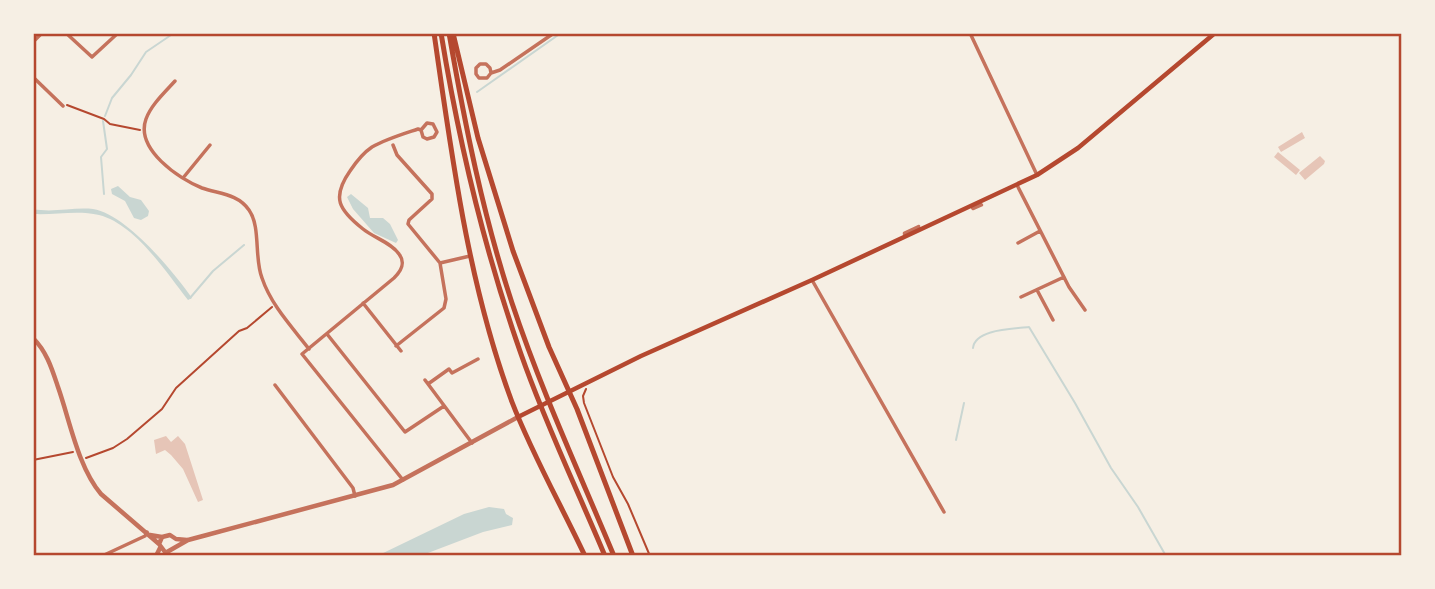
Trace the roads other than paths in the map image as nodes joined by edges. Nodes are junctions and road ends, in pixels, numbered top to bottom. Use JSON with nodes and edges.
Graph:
{"nodes":[{"id":1,"x":42,"y":33,"type":"edge"},
{"id":2,"x":65,"y":33,"type":"edge"},
{"id":3,"x":118,"y":33,"type":"edge"},
{"id":4,"x":434,"y":33,"type":"edge"},
{"id":5,"x":441,"y":33,"type":"edge"},
{"id":6,"x":451,"y":33,"type":"edge"},
{"id":7,"x":554,"y":33,"type":"edge"},
{"id":8,"x":970,"y":33,"type":"edge"},
{"id":9,"x":1215,"y":33,"type":"edge"},
{"id":10,"x":33,"y":42,"type":"edge"},
{"id":11,"x":491,"y":73,"type":"junction"},
{"id":12,"x":33,"y":77,"type":"edge"},
{"id":13,"x":175,"y":80,"type":"dead end"},
{"id":14,"x":63,"y":106,"type":"road end"},
{"id":15,"x":421,"y":130,"type":"junction"},
{"id":16,"x":210,"y":145,"type":"dead end"},
{"id":17,"x":393,"y":145,"type":"dead end"},
{"id":18,"x":1037,"y":175,"type":"junction"},
{"id":19,"x":183,"y":178,"type":"junction"},
{"id":20,"x":1017,"y":185,"type":"junction"},
{"id":21,"x":1041,"y":231,"type":"junction"},
{"id":22,"x":1018,"y":243,"type":"dead end"},
{"id":23,"x":471,"y":256,"type":"junction"},
{"id":24,"x":439,"y":263,"type":"junction"},
{"id":25,"x":1064,"y":277,"type":"junction"},
{"id":26,"x":813,"y":280,"type":"junction"},
{"id":27,"x":1037,"y":290,"type":"junction"},
{"id":28,"x":1021,"y":297,"type":"dead end"},
{"id":29,"x":363,"y":303,"type":"junction"},
{"id":30,"x":1085,"y":310,"type":"dead end"},
{"id":31,"x":1053,"y":320,"type":"dead end"},
{"id":32,"x":327,"y":334,"type":"junction"},
{"id":33,"x":33,"y":338,"type":"edge"},
{"id":34,"x":397,"y":346,"type":"junction"},
{"id":35,"x":310,"y":349,"type":"junction"},
{"id":36,"x":401,"y":351,"type":"dead end"},
{"id":37,"x":478,"y":359,"type":"dead end"},
{"id":38,"x":275,"y":385,"type":"dead end"},
{"id":39,"x":569,"y":392,"type":"junction"},
{"id":40,"x":444,"y":406,"type":"junction"},
{"id":41,"x":518,"y":417,"type":"junction"},
{"id":42,"x":472,"y":444,"type":"junction"},
{"id":43,"x":403,"y":481,"type":"junction"},
{"id":44,"x":355,"y":496,"type":"junction"},
{"id":45,"x":944,"y":512,"type":"dead end"},
{"id":46,"x":149,"y":533,"type":"junction"},
{"id":47,"x":162,"y":537,"type":"junction"},
{"id":48,"x":176,"y":539,"type":"junction"},
{"id":49,"x":188,"y":540,"type":"junction"},
{"id":50,"x":176,"y":547,"type":"junction"},
{"id":51,"x":162,"y":548,"type":"junction"},
{"id":52,"x":102,"y":556,"type":"edge"},
{"id":53,"x":158,"y":556,"type":"edge"},
{"id":54,"x":585,"y":556,"type":"edge"},
{"id":55,"x":605,"y":556,"type":"edge"},
{"id":56,"x":614,"y":556,"type":"edge"},
{"id":57,"x":633,"y":556,"type":"edge"}],
"edges":[{"from":1,"to":10,"type":"street"},
{"from":2,"to":3,"type":"street"},
{"from":4,"to":23,"type":"highway"},
{"from":5,"to":55,"type":"highway"},
{"from":6,"to":39,"type":"highway"},
{"from":6,"to":56,"type":"highway"},
{"from":7,"to":11,"type":"street"},
{"from":8,"to":18,"type":"street"},
{"from":9,"to":18,"type":"main road"},
{"from":11,"to":11,"type":"street"},
{"from":12,"to":14,"type":"street"},
{"from":13,"to":19,"type":"street"},
{"from":15,"to":15,"type":"street"},
{"from":15,"to":29,"type":"street"},
{"from":16,"to":19,"type":"street"},
{"from":17,"to":24,"type":"street"},
{"from":18,"to":20,"type":"main road"},
{"from":19,"to":35,"type":"street"},
{"from":20,"to":21,"type":"street"},
{"from":20,"to":26,"type":"main road"},
{"from":21,"to":22,"type":"street"},
{"from":21,"to":25,"type":"street"},
{"from":23,"to":24,"type":"street"},
{"from":23,"to":41,"type":"highway"},
{"from":24,"to":34,"type":"street"},
{"from":25,"to":27,"type":"street"},
{"from":25,"to":30,"type":"street"},
{"from":26,"to":39,"type":"main road"},
{"from":26,"to":45,"type":"street"},
{"from":27,"to":28,"type":"street"},
{"from":27,"to":31,"type":"street"},
{"from":29,"to":32,"type":"street"},
{"from":29,"to":34,"type":"street"},
{"from":32,"to":35,"type":"street"},
{"from":32,"to":40,"type":"street"},
{"from":33,"to":46,"type":"street"},
{"from":34,"to":36,"type":"street"},
{"from":35,"to":43,"type":"street"},
{"from":37,"to":40,"type":"street"},
{"from":38,"to":44,"type":"street"},
{"from":39,"to":41,"type":"main road"},
{"from":39,"to":57,"type":"highway"},
{"from":40,"to":42,"type":"street"},
{"from":41,"to":42,"type":"street"},
{"from":41,"to":54,"type":"highway"},
{"from":42,"to":43,"type":"street"},
{"from":43,"to":44,"type":"street"},
{"from":44,"to":49,"type":"street"},
{"from":46,"to":47,"type":"street"},
{"from":46,"to":51,"type":"street"},
{"from":46,"to":52,"type":"street"},
{"from":47,"to":48,"type":"street"},
{"from":47,"to":51,"type":"street"},
{"from":48,"to":49,"type":"street"},
{"from":48,"to":50,"type":"street"},
{"from":49,"to":50,"type":"street"},
{"from":50,"to":51,"type":"street"},
{"from":51,"to":53,"type":"street"}]}
